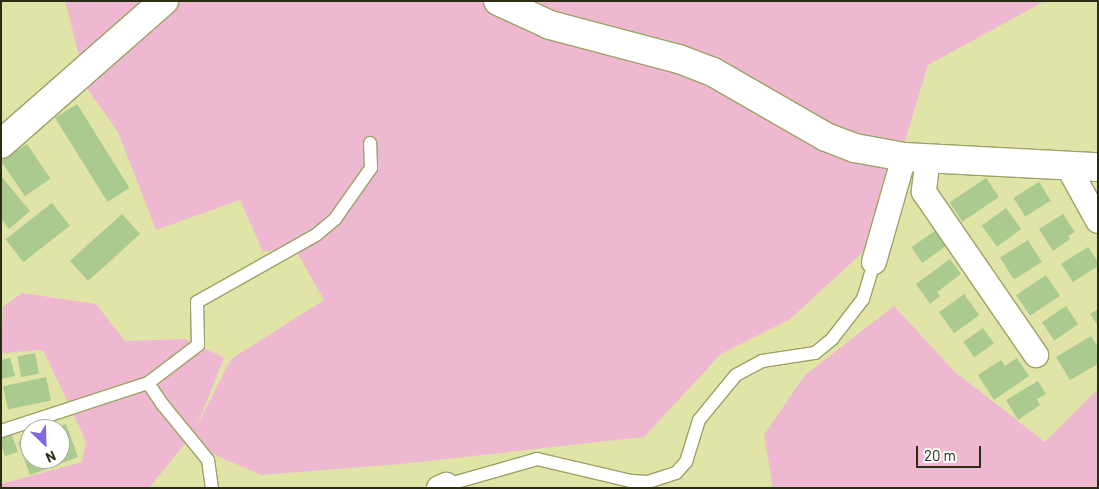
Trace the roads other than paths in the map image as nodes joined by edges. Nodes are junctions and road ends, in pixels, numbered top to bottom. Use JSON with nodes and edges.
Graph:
{"nodes":[{"id":1,"x":164,"y":1,"type":"edge"},
{"id":2,"x":498,"y":1,"type":"edge"},
{"id":3,"x":370,"y":143,"type":"dead end"},
{"id":4,"x":1,"y":144,"type":"edge"},
{"id":5,"x":916,"y":157,"type":"junction"},
{"id":6,"x":1067,"y":165,"type":"junction"},
{"id":7,"x":1098,"y":167,"type":"edge"},
{"id":8,"x":1098,"y":220,"type":"edge"},
{"id":9,"x":874,"y":262,"type":"joint"},
{"id":10,"x":1036,"y":355,"type":"dead end"},
{"id":11,"x":148,"y":383,"type":"junction"},
{"id":12,"x":1,"y":431,"type":"edge"},
{"id":13,"x":442,"y":486,"type":"edge"},
{"id":14,"x":212,"y":488,"type":"edge"}],
"edges":[{"from":1,"to":4,"type":"street"},
{"from":2,"to":5,"type":"street"},
{"from":3,"to":11,"type":"lane"},
{"from":5,"to":6,"type":"street"},
{"from":5,"to":9,"type":"street"},
{"from":5,"to":10,"type":"street"},
{"from":6,"to":7,"type":"street"},
{"from":6,"to":8,"type":"street"},
{"from":9,"to":13,"type":"lane"},
{"from":11,"to":12,"type":"lane"},
{"from":11,"to":14,"type":"lane"}]}
